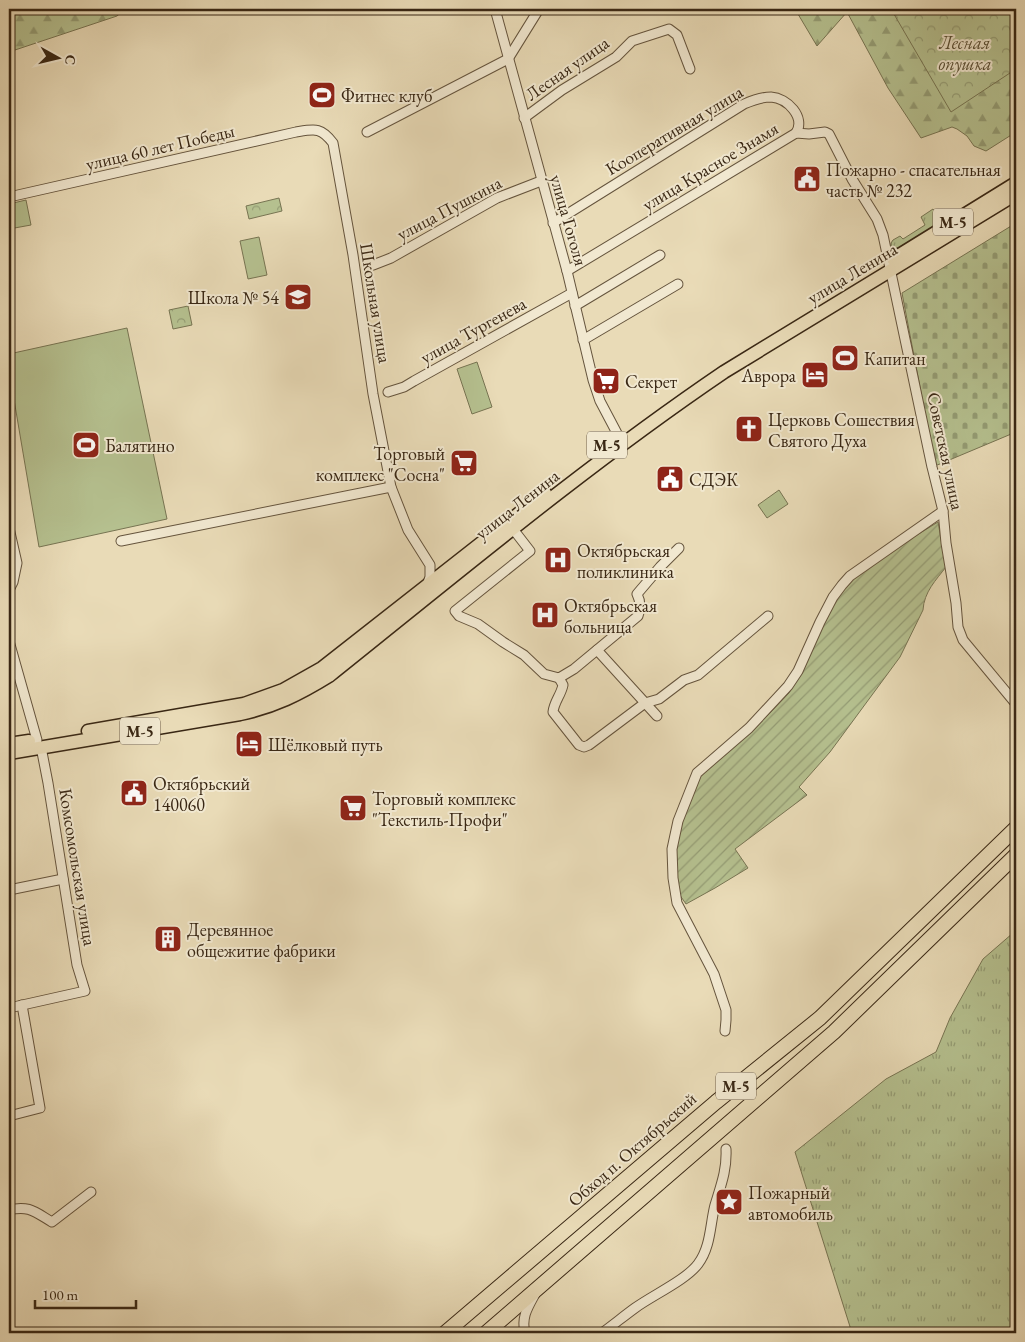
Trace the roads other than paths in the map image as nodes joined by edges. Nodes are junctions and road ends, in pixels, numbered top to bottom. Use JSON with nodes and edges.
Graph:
{"nodes":[{"id":1,"x":495,"y":9,"type":"edge"},
{"id":2,"x":539,"y":9,"type":"edge"},
{"id":3,"x":508,"y":59,"type":"junction"},
{"id":4,"x":690,"y":69,"type":"dead end"},
{"id":5,"x":524,"y":118,"type":"junction"},
{"id":6,"x":318,"y":131,"type":"joint"},
{"id":7,"x":367,"y":132,"type":"dead end"},
{"id":8,"x":796,"y":133,"type":"junction"},
{"id":9,"x":541,"y":181,"type":"junction"},
{"id":10,"x":1016,"y":183,"type":"edge"},
{"id":11,"x":1016,"y":194,"type":"edge"},
{"id":12,"x":9,"y":197,"type":"edge"},
{"id":13,"x":553,"y":223,"type":"junction"},
{"id":14,"x":660,"y":255,"type":"dead end"},
{"id":15,"x":373,"y":265,"type":"dead end"},
{"id":16,"x":890,"y":266,"type":"junction"},
{"id":17,"x":566,"y":271,"type":"junction"},
{"id":18,"x":678,"y":284,"type":"dead end"},
{"id":19,"x":572,"y":293,"type":"junction"},
{"id":20,"x":576,"y":306,"type":"junction"},
{"id":21,"x":583,"y":340,"type":"junction"},
{"id":22,"x":388,"y":392,"type":"dead end"},
{"id":23,"x":618,"y":437,"type":"junction"},
{"id":24,"x":391,"y":488,"type":"junction"},
{"id":25,"x":943,"y":510,"type":"junction"},
{"id":26,"x":9,"y":528,"type":"edge"},
{"id":27,"x":513,"y":529,"type":"junction"},
{"id":28,"x":121,"y":542,"type":"dead end"},
{"id":29,"x":680,"y":548,"type":"dead end"},
{"id":30,"x":428,"y":560,"type":"junction"},
{"id":31,"x":451,"y":567,"type":"junction"},
{"id":32,"x":428,"y":585,"type":"junction"},
{"id":33,"x":9,"y":590,"type":"edge"},
{"id":34,"x":768,"y":616,"type":"dead end"},
{"id":35,"x":9,"y":641,"type":"edge"},
{"id":36,"x":597,"y":650,"type":"junction"},
{"id":37,"x":559,"y":678,"type":"junction"},
{"id":38,"x":645,"y":703,"type":"junction"},
{"id":39,"x":1016,"y":704,"type":"edge"},
{"id":40,"x":657,"y":716,"type":"dead end"},
{"id":41,"x":9,"y":744,"type":"edge"},
{"id":42,"x":39,"y":744,"type":"junction"},
{"id":43,"x":9,"y":753,"type":"edge"},
{"id":44,"x":1016,"y":828,"type":"edge"},
{"id":45,"x":1016,"y":855,"type":"edge"},
{"id":46,"x":62,"y":880,"type":"junction"},
{"id":47,"x":9,"y":890,"type":"edge"},
{"id":48,"x":22,"y":1005,"type":"junction"},
{"id":49,"x":9,"y":1008,"type":"edge"},
{"id":50,"x":725,"y":1031,"type":"dead end"},
{"id":51,"x":9,"y":1116,"type":"edge"},
{"id":52,"x":726,"y":1149,"type":"dead end"},
{"id":53,"x":91,"y":1192,"type":"dead end"},
{"id":54,"x":9,"y":1210,"type":"edge"},
{"id":55,"x":541,"y":1285,"type":"junction"},
{"id":56,"x":445,"y":1333,"type":"edge"},
{"id":57,"x":486,"y":1333,"type":"edge"},
{"id":58,"x":525,"y":1333,"type":"edge"},
{"id":59,"x":602,"y":1333,"type":"edge"}],
"edges":[{"from":1,"to":3,"type":"street","name":"улица Гоголя"},
{"from":2,"to":3,"type":"street"},
{"from":3,"to":5,"type":"street","name":"улица Гоголя"},
{"from":3,"to":7,"type":"street"},
{"from":4,"to":5,"type":"street","name":"Лесная улица"},
{"from":5,"to":9,"type":"street","name":"улица Гоголя"},
{"from":6,"to":12,"type":"street","name":"улица 60 лет Победы"},
{"from":6,"to":24,"type":"street","name":"Школьная улица"},
{"from":8,"to":13,"type":"street","name":"Кооперативная улица"},
{"from":8,"to":16,"type":"street","name":"улица Красное Знамя"},
{"from":8,"to":17,"type":"street","name":"улица Красное Знамя"},
{"from":9,"to":13,"type":"street","name":"улица Гоголя"},
{"from":9,"to":15,"type":"street","name":"улица Пушкина"},
{"from":10,"to":16,"type":"main road","name":"улица Ленина","number":"М-5"},
{"from":11,"to":16,"type":"main road","name":"улица Ленина","number":"М-5"},
{"from":13,"to":17,"type":"street","name":"улица Гоголя"},
{"from":14,"to":20,"type":"street"},
{"from":16,"to":23,"type":"main road","name":"улица Ленина","number":"М-5"},
{"from":16,"to":25,"type":"street","name":"Советская улица"},
{"from":16,"to":27,"type":"main road","name":"улица Ленина","number":"М-5"},
{"from":17,"to":19,"type":"street","name":"улица Гоголя"},
{"from":18,"to":21,"type":"street"},
{"from":19,"to":20,"type":"street","name":"улица Гоголя"},
{"from":19,"to":22,"type":"street","name":"улица Тургенева"},
{"from":20,"to":21,"type":"street","name":"улица Гоголя"},
{"from":21,"to":23,"type":"street","name":"улица Гоголя"},
{"from":23,"to":31,"type":"main road","name":"улица Ленина","number":"М-5"},
{"from":24,"to":28,"type":"street"},
{"from":24,"to":30,"type":"street","name":"Школьная улица"},
{"from":25,"to":39,"type":"street","name":"Советская улица"},
{"from":25,"to":50,"type":"street"},
{"from":26,"to":33,"type":"street"},
{"from":27,"to":37,"type":"street"},
{"from":27,"to":42,"type":"main road","name":"улица Ленина","number":"М-5"},
{"from":29,"to":36,"type":"street"},
{"from":30,"to":31,"type":"street"},
{"from":30,"to":32,"type":"street"},
{"from":31,"to":32,"type":"main road","name":"улица Ленина","number":"М-5"},
{"from":32,"to":42,"type":"main road","name":"улица Ленина","number":"М-5"},
{"from":34,"to":38,"type":"street"},
{"from":35,"to":42,"type":"street","name":"Комсомольская улица"},
{"from":36,"to":37,"type":"street"},
{"from":36,"to":38,"type":"street"},
{"from":37,"to":38,"type":"street"},
{"from":38,"to":40,"type":"street"},
{"from":41,"to":42,"type":"main road","name":"улица Ленина","number":"М-5"},
{"from":42,"to":43,"type":"main road","name":"улица Ленина","number":"М-5"},
{"from":42,"to":46,"type":"street","name":"Комсомольская улица"},
{"from":44,"to":56,"type":"highway","name":"Обход п. Октябрьский","number":"М-5"},
{"from":45,"to":55,"type":"highway","number":"М-5"},
{"from":46,"to":47,"type":"street"},
{"from":46,"to":48,"type":"street","name":"Комсомольская улица"},
{"from":48,"to":49,"type":"street"},
{"from":48,"to":51,"type":"street"},
{"from":52,"to":59,"type":"street"},
{"from":53,"to":54,"type":"street"},
{"from":55,"to":57,"type":"highway","number":"М-5"},
{"from":55,"to":58,"type":"street"}]}
